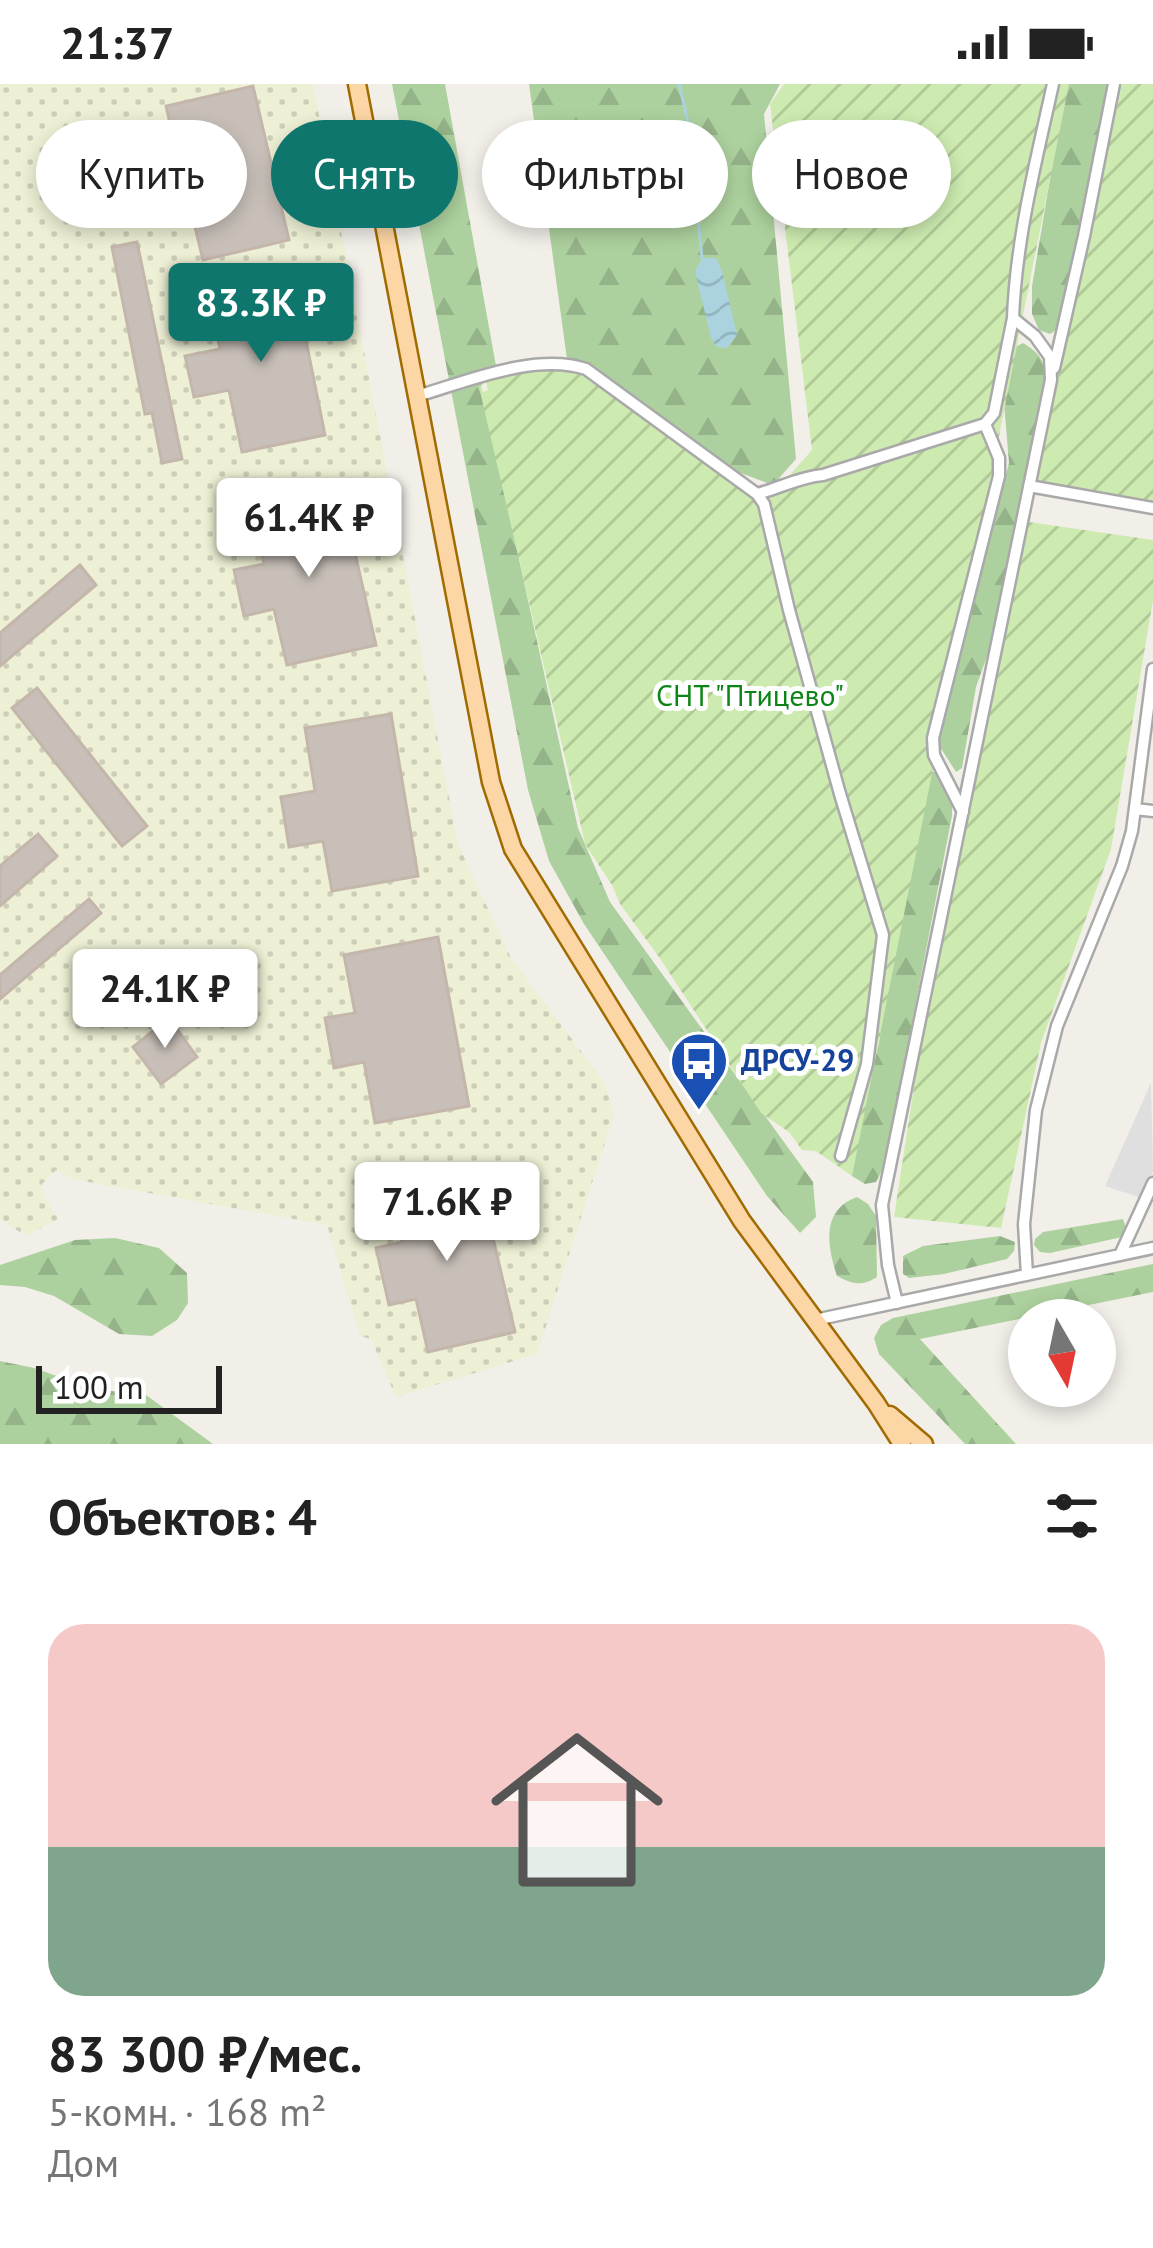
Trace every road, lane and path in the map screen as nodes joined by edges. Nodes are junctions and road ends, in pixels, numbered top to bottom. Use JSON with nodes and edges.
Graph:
{"nodes":[{"id":1,"x":357,"y":84,"type":"edge"},
{"id":2,"x":1053,"y":84,"type":"edge"},
{"id":3,"x":1114,"y":84,"type":"edge"},
{"id":4,"x":1013,"y":318,"type":"junction"},
{"id":5,"x":1051,"y":380,"type":"junction"},
{"id":6,"x":417,"y":396,"type":"junction"},
{"id":7,"x":985,"y":424,"type":"junction"},
{"id":8,"x":1029,"y":487,"type":"junction"},
{"id":9,"x":757,"y":494,"type":"junction"},
{"id":10,"x":1153,"y":508,"type":"edge"},
{"id":11,"x":1153,"y":669,"type":"edge"},
{"id":12,"x":1135,"y":808,"type":"junction"},
{"id":13,"x":1153,"y":811,"type":"edge"},
{"id":14,"x":963,"y":812,"type":"junction"},
{"id":15,"x":841,"y":1156,"type":"dead end"},
{"id":16,"x":1153,"y":1183,"type":"edge"},
{"id":17,"x":1153,"y":1248,"type":"edge"},
{"id":18,"x":1120,"y":1256,"type":"junction"},
{"id":19,"x":1027,"y":1275,"type":"junction"},
{"id":20,"x":897,"y":1303,"type":"junction"},
{"id":21,"x":814,"y":1320,"type":"junction"},
{"id":22,"x":876,"y":1403,"type":"junction"},
{"id":23,"x":902,"y":1444,"type":"edge"},
{"id":24,"x":924,"y":1444,"type":"edge"}],
"edges":[{"from":1,"to":6,"type":"main road"},
{"from":2,"to":4,"type":"street"},
{"from":3,"to":5,"type":"street"},
{"from":4,"to":5,"type":"street"},
{"from":4,"to":7,"type":"street"},
{"from":5,"to":8,"type":"street"},
{"from":6,"to":9,"type":"street"},
{"from":6,"to":21,"type":"main road"},
{"from":7,"to":9,"type":"street"},
{"from":7,"to":14,"type":"street"},
{"from":8,"to":10,"type":"street"},
{"from":8,"to":14,"type":"street"},
{"from":9,"to":15,"type":"street"},
{"from":11,"to":12,"type":"street"},
{"from":12,"to":13,"type":"street"},
{"from":12,"to":19,"type":"street"},
{"from":14,"to":20,"type":"street"},
{"from":16,"to":18,"type":"street"},
{"from":17,"to":18,"type":"street"},
{"from":18,"to":19,"type":"street"},
{"from":19,"to":20,"type":"street"},
{"from":20,"to":21,"type":"street"},
{"from":21,"to":22,"type":"main road"},
{"from":22,"to":23,"type":"main road"},
{"from":22,"to":24,"type":"main road"}]}
